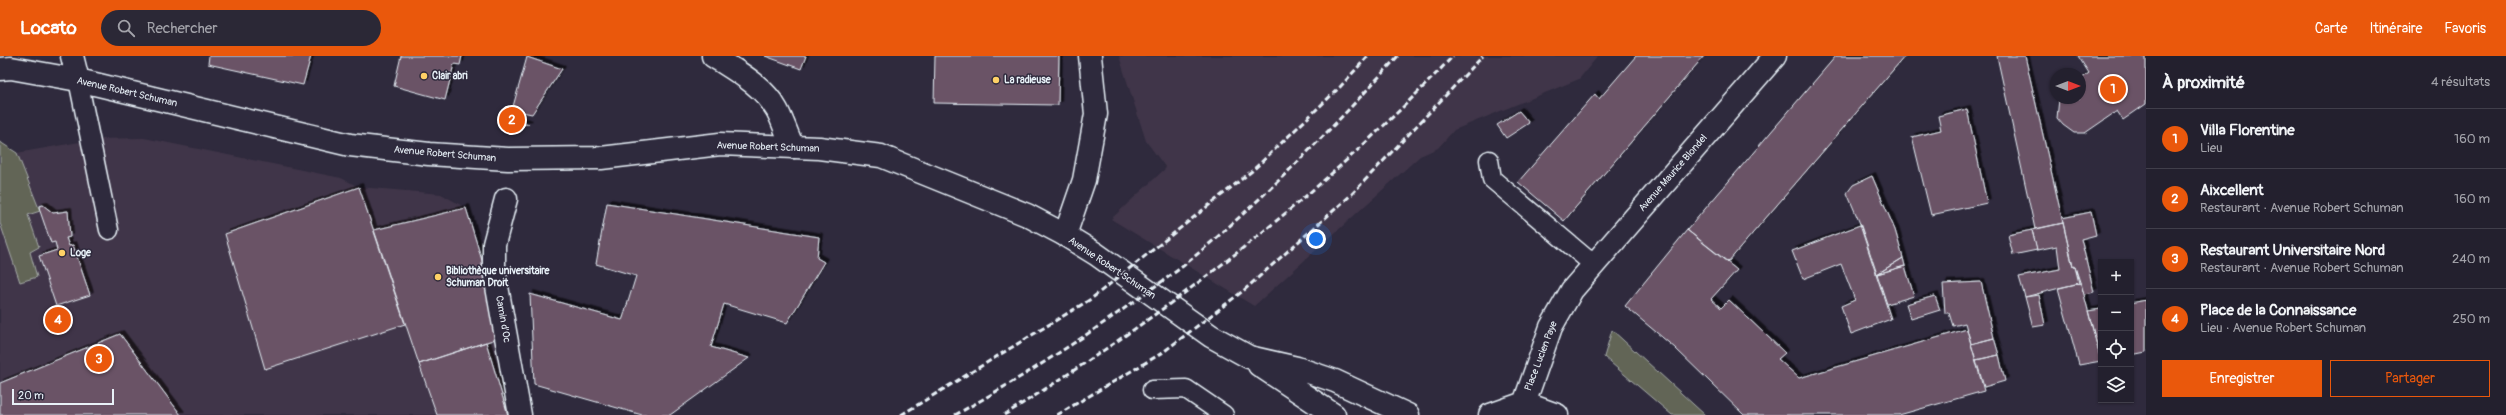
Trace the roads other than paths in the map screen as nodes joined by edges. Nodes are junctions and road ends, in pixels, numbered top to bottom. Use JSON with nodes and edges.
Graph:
{"nodes":[{"id":1,"x":72,"y":56,"type":"edge"},
{"id":2,"x":713,"y":56,"type":"edge"},
{"id":3,"x":1090,"y":56,"type":"edge"},
{"id":4,"x":1775,"y":56,"type":"edge"},
{"id":5,"x":6,"y":64,"type":"edge"},
{"id":6,"x":78,"y":80,"type":"junction"},
{"id":7,"x":793,"y":147,"type":"junction"},
{"id":8,"x":1490,"y":160,"type":"dead end"},
{"id":9,"x":506,"y":199,"type":"dead end"},
{"id":10,"x":109,"y":230,"type":"dead end"},
{"id":11,"x":1065,"y":235,"type":"junction"},
{"id":12,"x":1594,"y":265,"type":"junction"},
{"id":13,"x":1572,"y":290,"type":"joint"},
{"id":14,"x":1249,"y":357,"type":"junction"},
{"id":15,"x":1152,"y":390,"type":"dead end"},
{"id":16,"x":1522,"y":409,"type":"edge"},
{"id":17,"x":520,"y":415,"type":"edge"},
{"id":18,"x":1224,"y":415,"type":"edge"},
{"id":19,"x":1334,"y":415,"type":"edge"},
{"id":20,"x":1408,"y":415,"type":"edge"},
{"id":21,"x":1490,"y":415,"type":"edge"},
{"id":22,"x":1557,"y":415,"type":"edge"}],
"edges":[{"from":1,"to":6,"type":"street"},
{"from":2,"to":7,"type":"street"},
{"from":3,"to":11,"type":"street"},
{"from":4,"to":12,"type":"street","name":"Avenue Maurice Blondel"},
{"from":5,"to":6,"type":"street","name":"Avenue Robert Schuman"},
{"from":6,"to":7,"type":"street","name":"Avenue Robert Schuman"},
{"from":6,"to":10,"type":"lane"},
{"from":7,"to":11,"type":"street","name":"Avenue Robert Schuman"},
{"from":8,"to":12,"type":"lane"},
{"from":9,"to":17,"type":"street","name":"Camin d’Oc"},
{"from":11,"to":14,"type":"street","name":"Avenue Robert Schuman"},
{"from":12,"to":13,"type":"street","name":"Avenue Maurice Blondel"},
{"from":13,"to":16,"type":"street","name":"Place Lucien Paye"},
{"from":14,"to":19,"type":"street"},
{"from":14,"to":20,"type":"street","name":"Avenue Robert Schuman"},
{"from":15,"to":18,"type":"lane"},
{"from":16,"to":21,"type":"street"},
{"from":16,"to":22,"type":"street","name":"Place Lucien Paye"}]}
